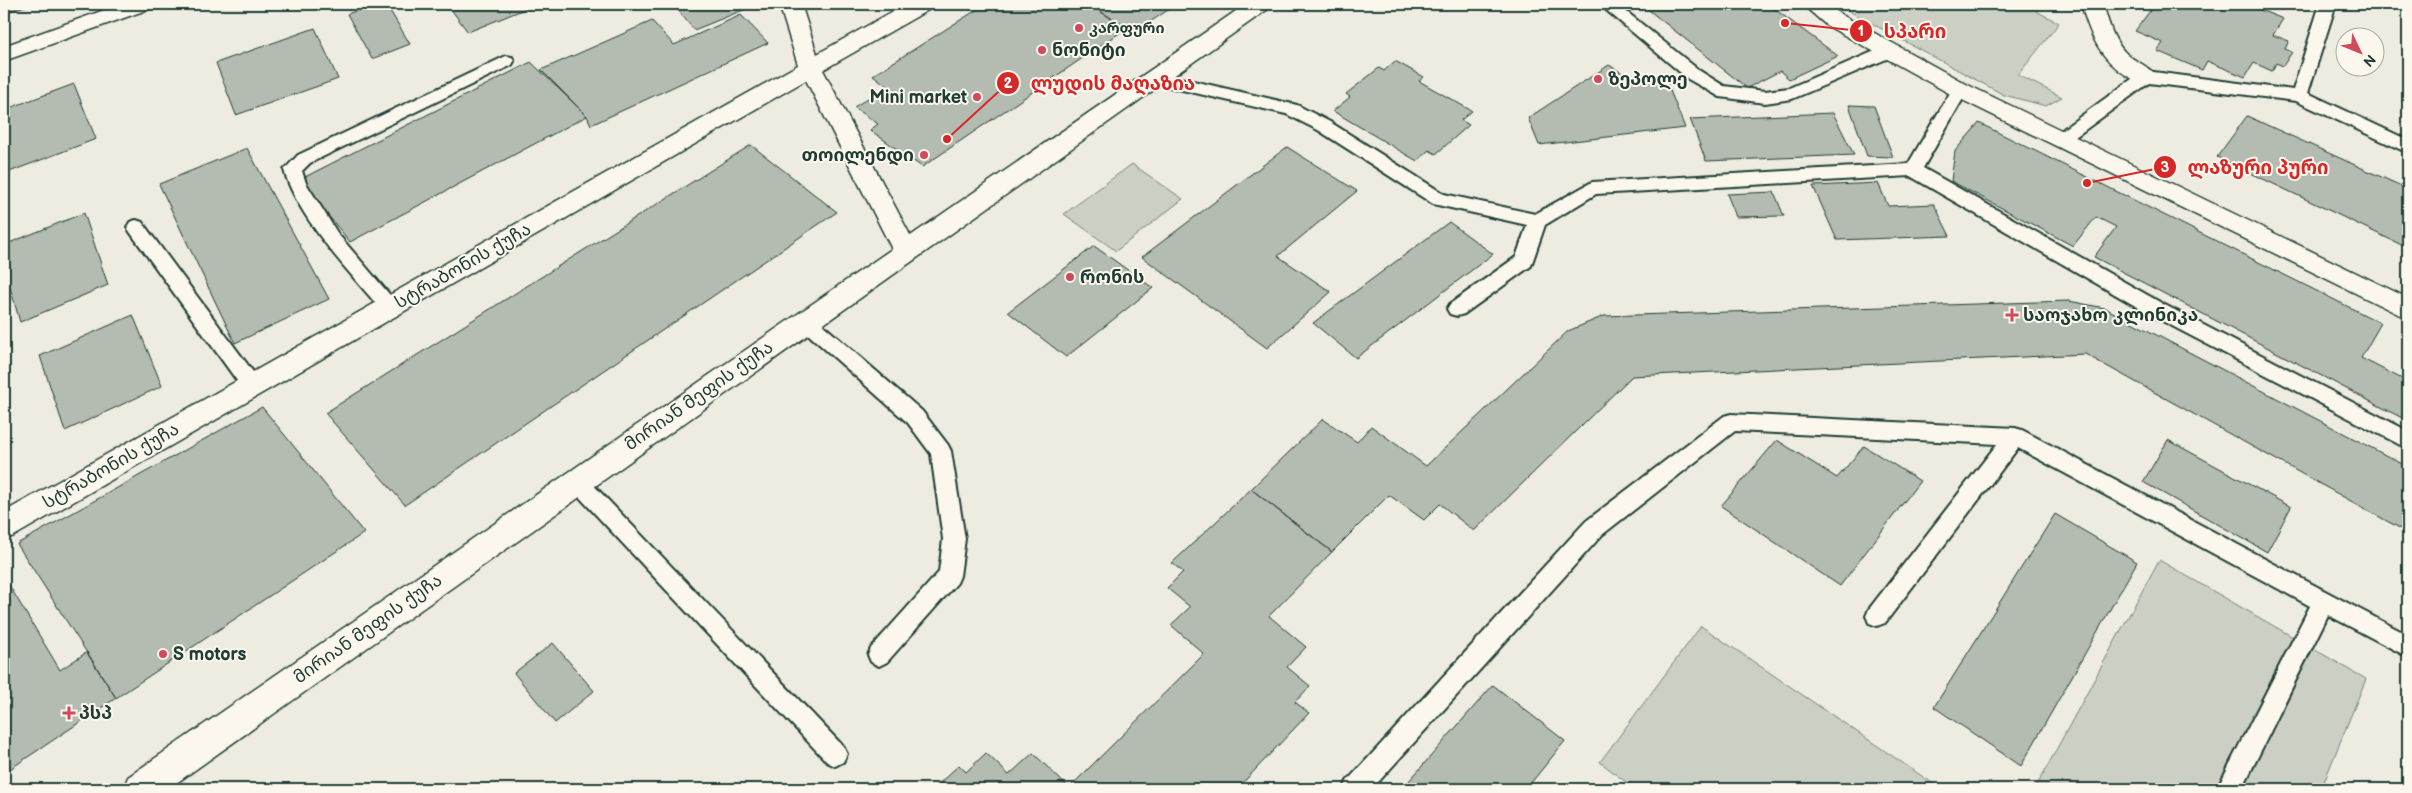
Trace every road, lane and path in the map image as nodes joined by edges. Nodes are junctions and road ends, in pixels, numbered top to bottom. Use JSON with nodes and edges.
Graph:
{"nodes":[{"id":1,"x":141,"y":4,"type":"edge"},
{"id":2,"x":790,"y":4,"type":"edge"},
{"id":3,"x":922,"y":4,"type":"edge"},
{"id":4,"x":1260,"y":4,"type":"edge"},
{"id":5,"x":1608,"y":4,"type":"edge"},
{"id":6,"x":1813,"y":4,"type":"edge"},
{"id":7,"x":2092,"y":4,"type":"edge"},
{"id":8,"x":2328,"y":4,"type":"edge"},
{"id":9,"x":1890,"y":51,"type":"junction"},
{"id":10,"x":4,"y":54,"type":"edge"},
{"id":11,"x":506,"y":62,"type":"dead end"},
{"id":12,"x":811,"y":69,"type":"junction"},
{"id":13,"x":2146,"y":77,"type":"junction"},
{"id":14,"x":1154,"y":78,"type":"junction"},
{"id":15,"x":1960,"y":90,"type":"junction"},
{"id":16,"x":2299,"y":96,"type":"junction"},
{"id":17,"x":2061,"y":139,"type":"junction"},
{"id":18,"x":2408,"y":147,"type":"edge"},
{"id":19,"x":1913,"y":170,"type":"junction"},
{"id":20,"x":1537,"y":221,"type":"junction"},
{"id":21,"x":136,"y":228,"type":"dead end"},
{"id":22,"x":906,"y":252,"type":"junction"},
{"id":23,"x":390,"y":308,"type":"junction"},
{"id":24,"x":1457,"y":309,"type":"dead end"},
{"id":25,"x":2408,"y":309,"type":"edge"},
{"id":26,"x":807,"y":322,"type":"junction"},
{"id":27,"x":252,"y":386,"type":"junction"},
{"id":28,"x":2015,"y":436,"type":"junction"},
{"id":29,"x":2408,"y":442,"type":"edge"},
{"id":30,"x":577,"y":481,"type":"junction"},
{"id":31,"x":4,"y":527,"type":"edge"},
{"id":32,"x":2323,"y":602,"type":"junction"},
{"id":33,"x":1876,"y":616,"type":"dead end"},
{"id":34,"x":2408,"y":647,"type":"edge"},
{"id":35,"x":879,"y":655,"type":"dead end"},
{"id":36,"x":835,"y":754,"type":"dead end"},
{"id":37,"x":140,"y":789,"type":"edge"},
{"id":38,"x":1356,"y":789,"type":"edge"},
{"id":39,"x":2229,"y":789,"type":"edge"}],
"edges":[{"from":1,"to":10,"type":"street"},
{"from":2,"to":12,"type":"street"},
{"from":3,"to":12,"type":"street","name":"სტრაბონის ქუჩა"},
{"from":4,"to":14,"type":"street","name":"მირიან მეფის ქუჩა"},
{"from":5,"to":9,"type":"lane"},
{"from":6,"to":9,"type":"street"},
{"from":7,"to":13,"type":"street"},
{"from":8,"to":16,"type":"lane"},
{"from":9,"to":15,"type":"street"},
{"from":11,"to":23,"type":"lane"},
{"from":12,"to":22,"type":"street"},
{"from":12,"to":23,"type":"street","name":"სტრაბონის ქუჩა"},
{"from":13,"to":16,"type":"lane"},
{"from":13,"to":17,"type":"lane"},
{"from":14,"to":20,"type":"lane"},
{"from":14,"to":22,"type":"street","name":"მირიან მეფის ქუჩა"},
{"from":15,"to":17,"type":"street"},
{"from":15,"to":19,"type":"lane"},
{"from":16,"to":18,"type":"lane"},
{"from":17,"to":25,"type":"street"},
{"from":19,"to":20,"type":"lane"},
{"from":19,"to":29,"type":"lane"},
{"from":20,"to":24,"type":"lane"},
{"from":21,"to":27,"type":"lane"},
{"from":22,"to":26,"type":"street","name":"მირიან მეფის ქუჩა"},
{"from":23,"to":27,"type":"street","name":"სტრაბონის ქუჩა"},
{"from":26,"to":30,"type":"street","name":"მირიან მეფის ქუჩა"},
{"from":26,"to":35,"type":"lane"},
{"from":27,"to":31,"type":"street","name":"სტრაბონის ქუჩა"},
{"from":28,"to":32,"type":"lane"},
{"from":28,"to":33,"type":"lane"},
{"from":28,"to":38,"type":"lane"},
{"from":30,"to":36,"type":"lane"},
{"from":30,"to":37,"type":"street","name":"მირიან მეფის ქუჩა"},
{"from":32,"to":34,"type":"lane"},
{"from":32,"to":39,"type":"lane"}]}
